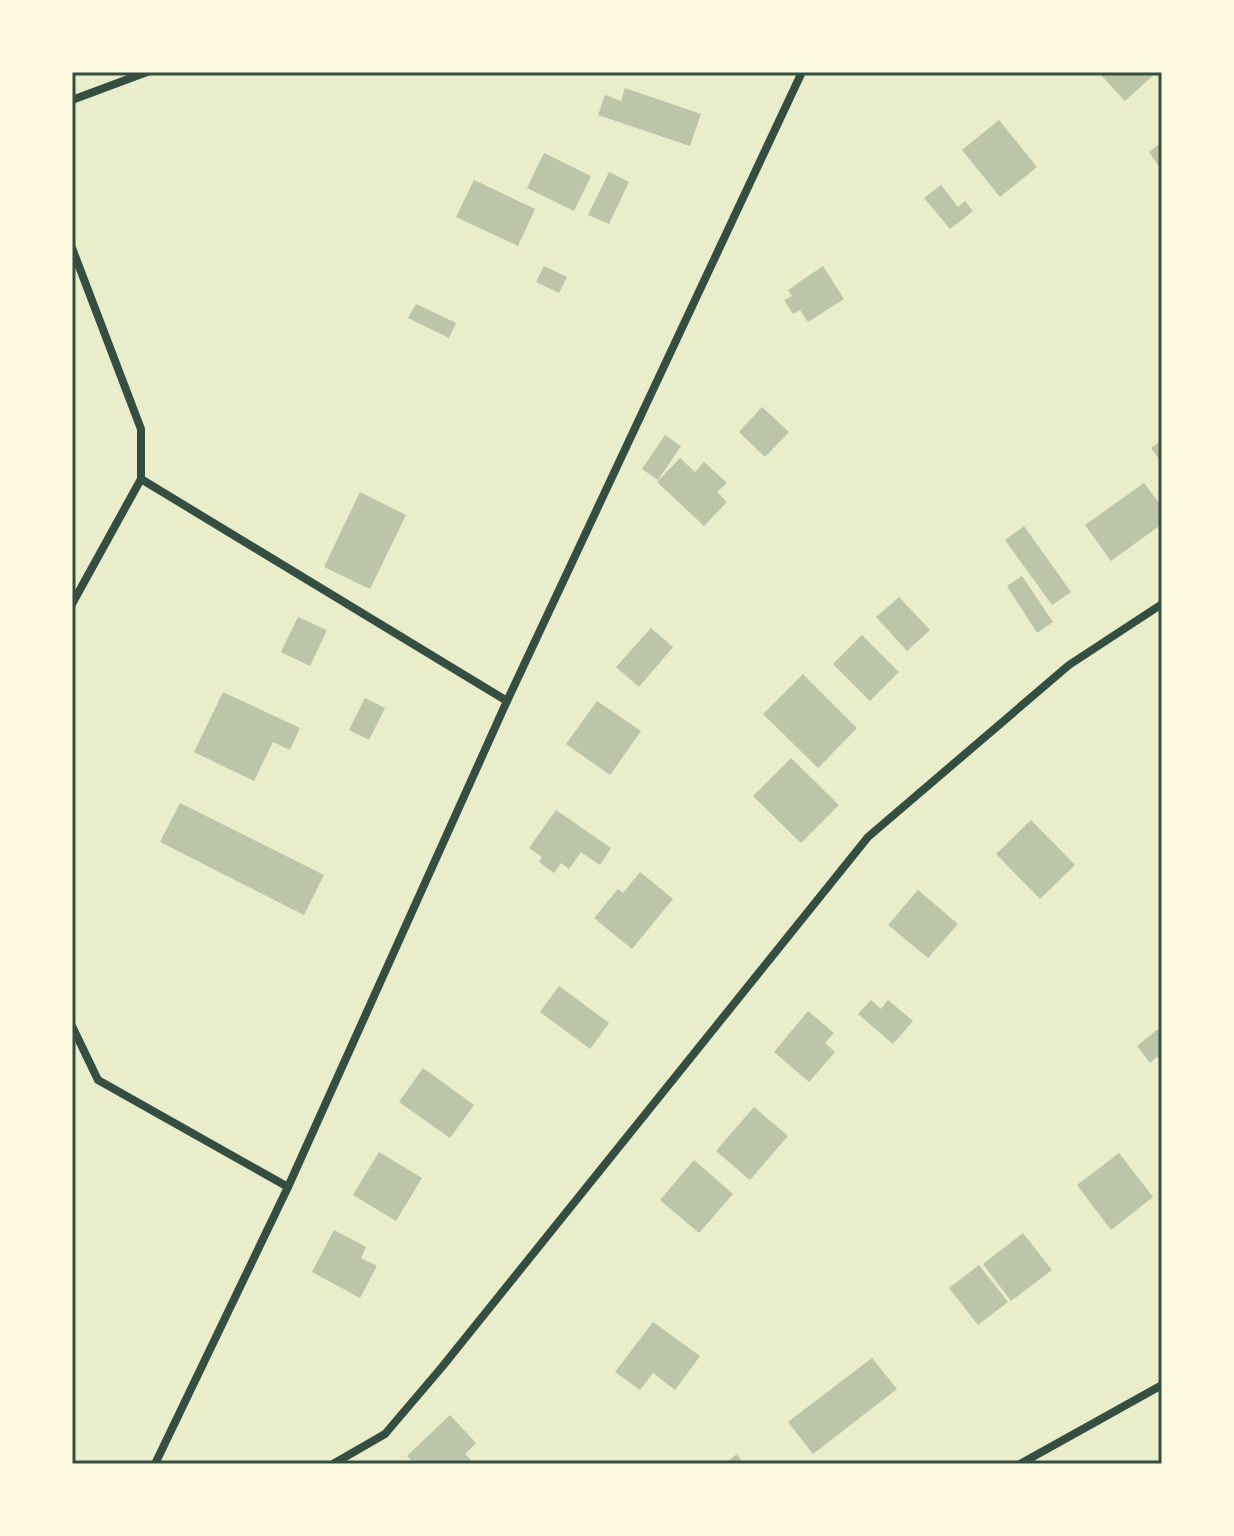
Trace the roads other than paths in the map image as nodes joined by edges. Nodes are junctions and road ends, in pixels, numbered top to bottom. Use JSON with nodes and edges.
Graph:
{"nodes":[{"id":1,"x":147,"y":72,"type":"edge"},
{"id":2,"x":802,"y":72,"type":"edge"},
{"id":3,"x":72,"y":100,"type":"edge"},
{"id":4,"x":72,"y":248,"type":"edge"},
{"id":5,"x":141,"y":479,"type":"junction"},
{"id":6,"x":72,"y":604,"type":"edge"},
{"id":7,"x":1162,"y":604,"type":"edge"},
{"id":8,"x":507,"y":701,"type":"junction"},
{"id":9,"x":72,"y":1026,"type":"edge"},
{"id":10,"x":288,"y":1187,"type":"junction"},
{"id":11,"x":1162,"y":1385,"type":"edge"},
{"id":12,"x":155,"y":1464,"type":"edge"},
{"id":13,"x":333,"y":1464,"type":"edge"},
{"id":14,"x":1020,"y":1464,"type":"edge"}],
"edges":[{"from":1,"to":3,"type":"street"},
{"from":2,"to":8,"type":"street"},
{"from":4,"to":5,"type":"street"},
{"from":5,"to":6,"type":"street"},
{"from":5,"to":8,"type":"street"},
{"from":7,"to":13,"type":"street"},
{"from":8,"to":10,"type":"street"},
{"from":9,"to":10,"type":"street"},
{"from":10,"to":12,"type":"street"},
{"from":11,"to":14,"type":"street"}]}
